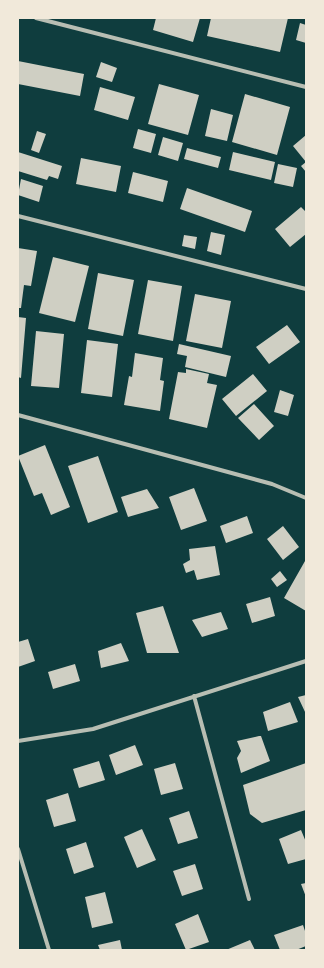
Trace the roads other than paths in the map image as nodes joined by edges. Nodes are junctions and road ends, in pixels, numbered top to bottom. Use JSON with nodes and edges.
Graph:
{"nodes":[{"id":1,"x":36,"y":18,"type":"edge"},
{"id":2,"x":306,"y":88,"type":"edge"},
{"id":3,"x":18,"y":216,"type":"edge"},
{"id":4,"x":306,"y":289,"type":"edge"},
{"id":5,"x":18,"y":415,"type":"edge"},
{"id":6,"x":306,"y":498,"type":"edge"},
{"id":7,"x":306,"y":661,"type":"edge"},
{"id":8,"x":194,"y":696,"type":"junction"},
{"id":9,"x":18,"y":741,"type":"edge"},
{"id":10,"x":18,"y":850,"type":"edge"},
{"id":11,"x":249,"y":899,"type":"dead end"},
{"id":12,"x":49,"y":950,"type":"edge"}],
"edges":[{"from":1,"to":2,"type":"street"},
{"from":3,"to":4,"type":"street"},
{"from":5,"to":6,"type":"street"},
{"from":7,"to":8,"type":"street"},
{"from":8,"to":9,"type":"street"},
{"from":8,"to":11,"type":"street"},
{"from":10,"to":12,"type":"street"}]}
